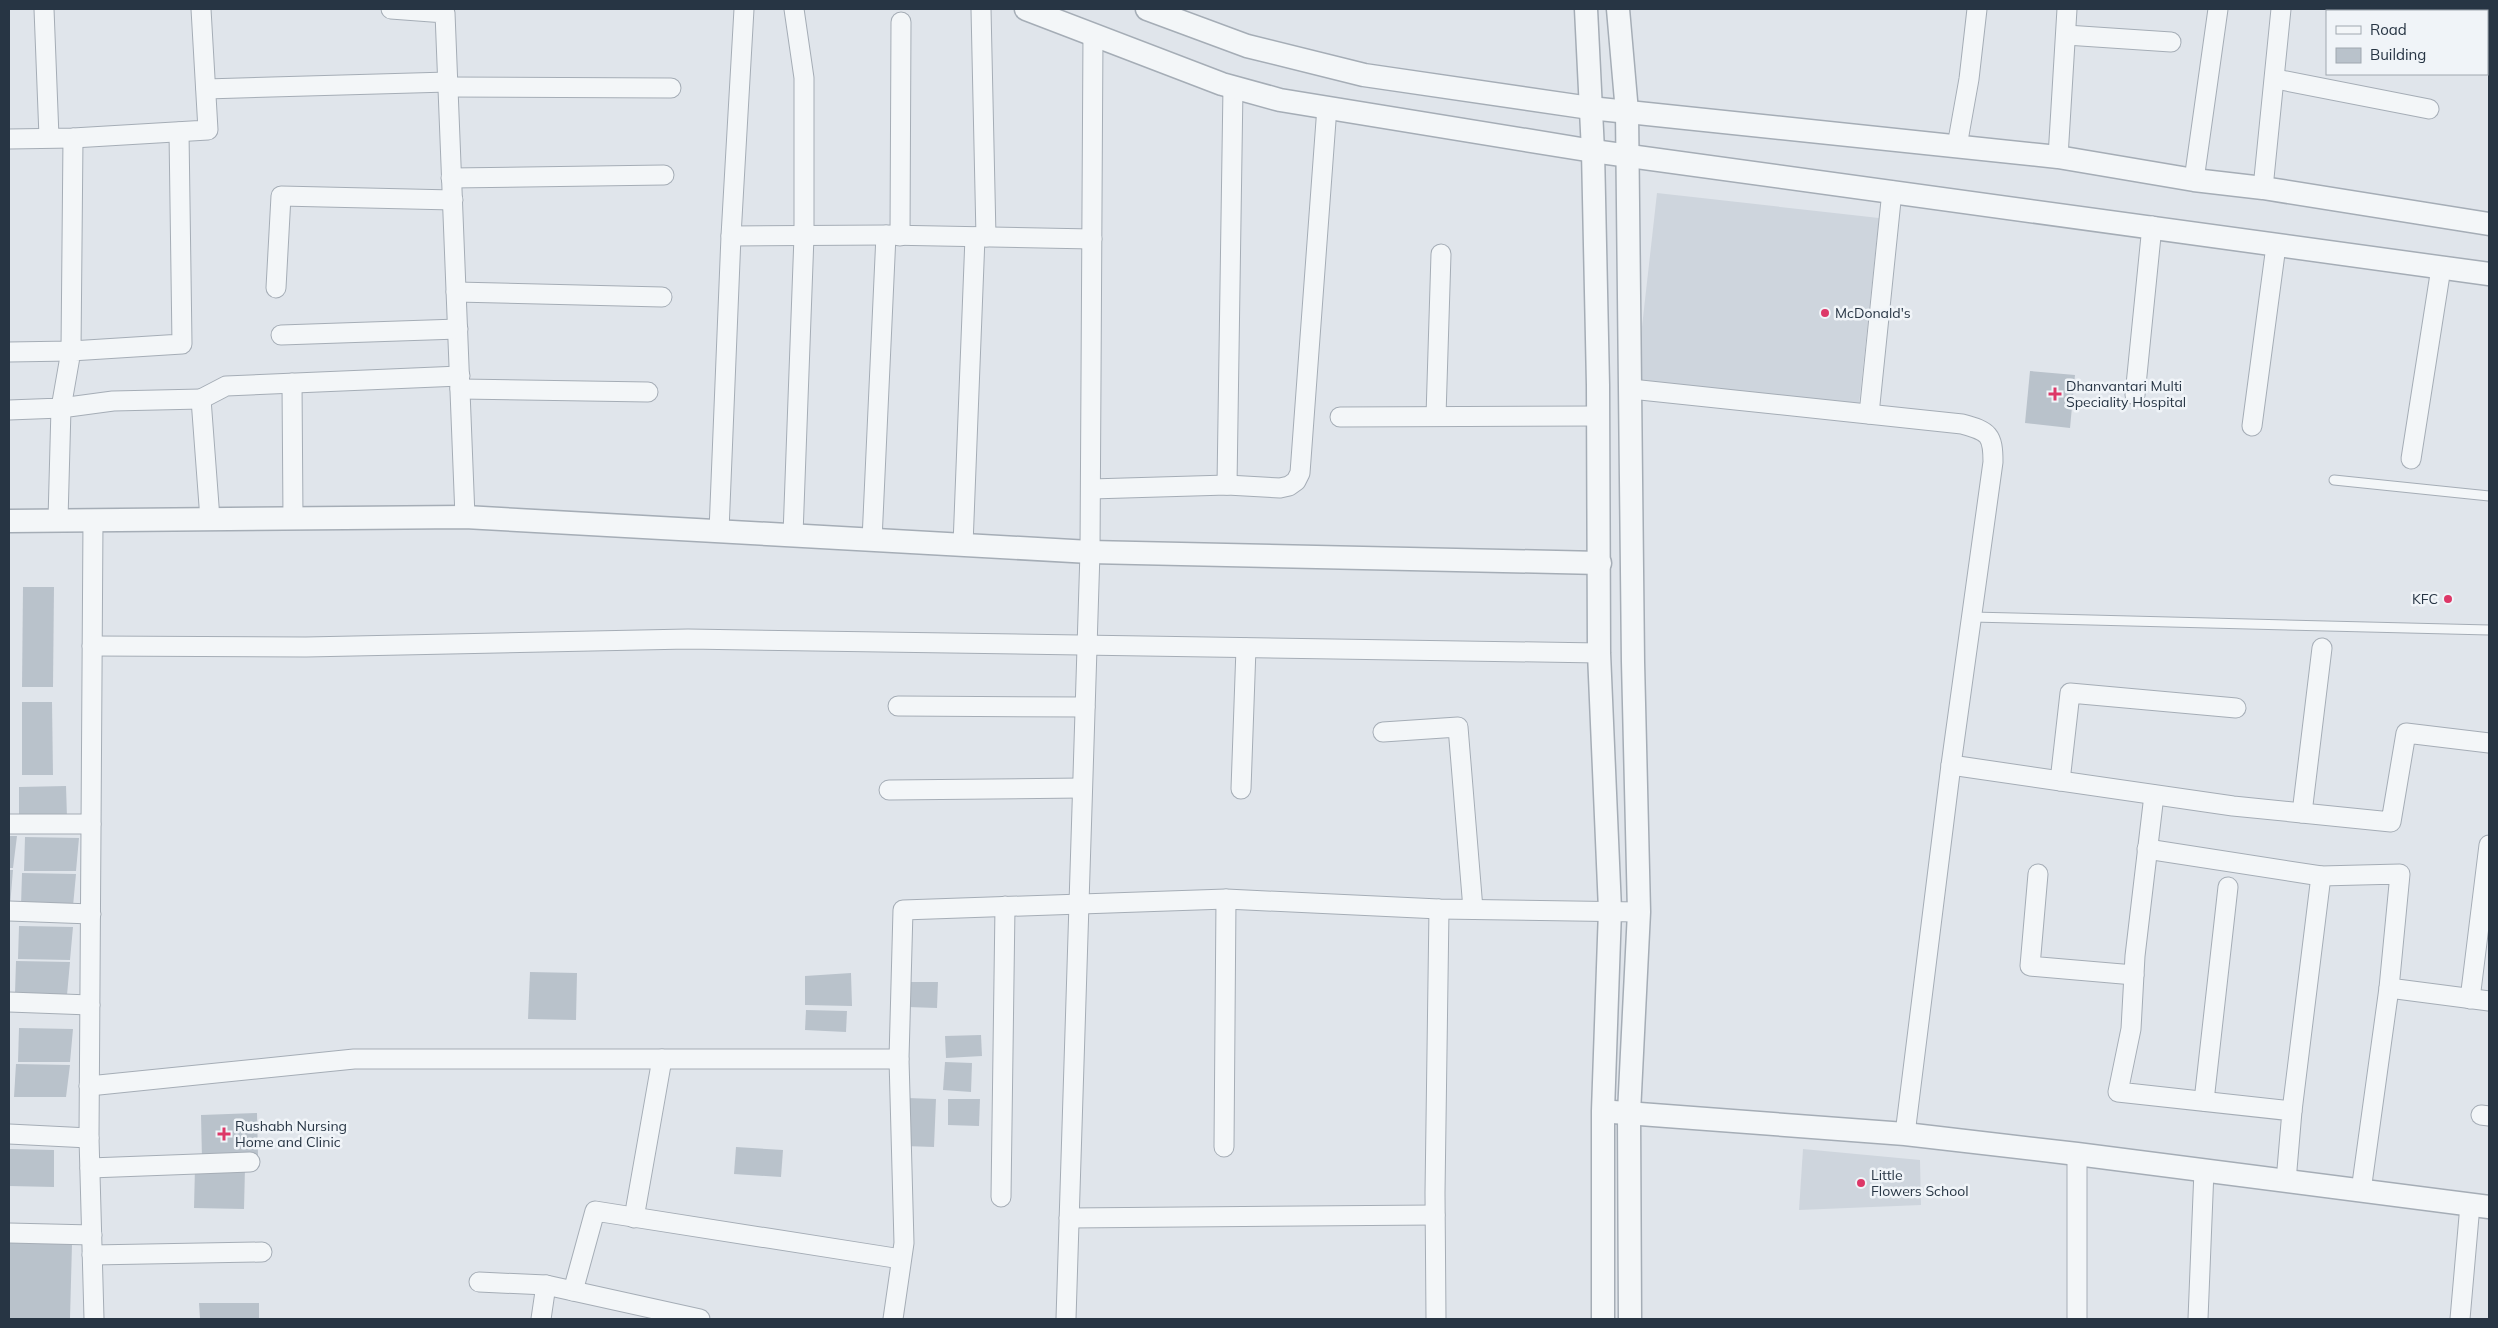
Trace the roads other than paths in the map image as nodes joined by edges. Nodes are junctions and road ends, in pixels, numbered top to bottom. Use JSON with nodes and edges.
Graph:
{"nodes":[{"id":1,"x":44,"y":9,"type":"edge"},
{"id":2,"x":201,"y":9,"type":"edge"},
{"id":3,"x":391,"y":9,"type":"edge"},
{"id":4,"x":744,"y":9,"type":"edge"},
{"id":5,"x":794,"y":9,"type":"edge"},
{"id":6,"x":981,"y":9,"type":"edge"},
{"id":7,"x":1026,"y":9,"type":"edge"},
{"id":8,"x":1147,"y":9,"type":"edge"},
{"id":9,"x":1586,"y":9,"type":"edge"},
{"id":10,"x":1618,"y":9,"type":"edge"},
{"id":11,"x":1978,"y":9,"type":"edge"},
{"id":12,"x":2067,"y":9,"type":"edge"},
{"id":13,"x":2218,"y":9,"type":"edge"},
{"id":14,"x":2281,"y":9,"type":"edge"},
{"id":15,"x":902,"y":22,"type":"dead end"},
{"id":16,"x":1093,"y":34,"type":"junction"},
{"id":17,"x":2066,"y":35,"type":"junction"},
{"id":18,"x":2171,"y":42,"type":"dead end"},
{"id":19,"x":2276,"y":79,"type":"junction"},
{"id":20,"x":448,"y":84,"type":"junction"},
{"id":21,"x":671,"y":88,"type":"dead end"},
{"id":22,"x":1233,"y":88,"type":"junction"},
{"id":23,"x":206,"y":89,"type":"junction"},
{"id":24,"x":1327,"y":107,"type":"junction"},
{"id":25,"x":1590,"y":108,"type":"junction"},
{"id":26,"x":2429,"y":109,"type":"dead end"},
{"id":27,"x":1627,"y":112,"type":"junction"},
{"id":28,"x":180,"y":132,"type":"junction"},
{"id":29,"x":49,"y":137,"type":"junction"},
{"id":30,"x":9,"y":138,"type":"edge"},
{"id":31,"x":73,"y":138,"type":"junction"},
{"id":32,"x":1957,"y":146,"type":"junction"},
{"id":33,"x":1593,"y":151,"type":"junction"},
{"id":34,"x":1627,"y":156,"type":"junction"},
{"id":35,"x":2058,"y":157,"type":"junction"},
{"id":36,"x":664,"y":176,"type":"dead end"},
{"id":37,"x":452,"y":178,"type":"junction"},
{"id":38,"x":2194,"y":180,"type":"junction"},
{"id":39,"x":2263,"y":188,"type":"junction"},
{"id":40,"x":1892,"y":191,"type":"junction"},
{"id":41,"x":452,"y":200,"type":"junction"},
{"id":42,"x":2489,"y":224,"type":"edge"},
{"id":43,"x":2152,"y":226,"type":"junction"},
{"id":44,"x":731,"y":236,"type":"junction"},
{"id":45,"x":804,"y":236,"type":"junction"},
{"id":46,"x":893,"y":236,"type":"junction"},
{"id":47,"x":980,"y":237,"type":"junction"},
{"id":48,"x":1092,"y":239,"type":"junction"},
{"id":49,"x":2276,"y":246,"type":"junction"},
{"id":50,"x":1441,"y":254,"type":"dead end"},
{"id":51,"x":2441,"y":268,"type":"junction"},
{"id":52,"x":2489,"y":274,"type":"edge"},
{"id":53,"x":276,"y":288,"type":"dead end"},
{"id":54,"x":456,"y":292,"type":"junction"},
{"id":55,"x":662,"y":297,"type":"dead end"},
{"id":56,"x":458,"y":329,"type":"junction"},
{"id":57,"x":281,"y":335,"type":"dead end"},
{"id":58,"x":71,"y":351,"type":"junction"},
{"id":59,"x":9,"y":352,"type":"edge"},
{"id":60,"x":292,"y":383,"type":"junction"},
{"id":61,"x":460,"y":383,"type":"junction"},
{"id":62,"x":1631,"y":389,"type":"junction"},
{"id":63,"x":648,"y":392,"type":"dead end"},
{"id":64,"x":2135,"y":395,"type":"dead end"},
{"id":65,"x":201,"y":399,"type":"junction"},
{"id":66,"x":61,"y":408,"type":"junction"},
{"id":67,"x":9,"y":410,"type":"edge"},
{"id":68,"x":1869,"y":414,"type":"junction"},
{"id":69,"x":1436,"y":416,"type":"junction"},
{"id":70,"x":1599,"y":416,"type":"junction"},
{"id":71,"x":1340,"y":417,"type":"dead end"},
{"id":72,"x":2252,"y":426,"type":"dead end"},
{"id":73,"x":2412,"y":459,"type":"dead end"},
{"id":74,"x":2334,"y":480,"type":"dead end"},
{"id":75,"x":1227,"y":485,"type":"junction"},
{"id":76,"x":1091,"y":489,"type":"junction"},
{"id":77,"x":2489,"y":496,"type":"edge"},
{"id":78,"x":465,"y":517,"type":"junction"},
{"id":79,"x":293,"y":518,"type":"junction"},
{"id":80,"x":210,"y":519,"type":"junction"},
{"id":81,"x":58,"y":520,"type":"junction"},
{"id":82,"x":93,"y":520,"type":"junction"},
{"id":83,"x":9,"y":521,"type":"edge"},
{"id":84,"x":719,"y":531,"type":"junction"},
{"id":85,"x":793,"y":535,"type":"junction"},
{"id":86,"x":872,"y":540,"type":"junction"},
{"id":87,"x":963,"y":545,"type":"junction"},
{"id":88,"x":1090,"y":552,"type":"junction"},
{"id":89,"x":1600,"y":563,"type":"junction"},
{"id":90,"x":1972,"y":617,"type":"junction"},
{"id":91,"x":2489,"y":630,"type":"edge"},
{"id":92,"x":92,"y":646,"type":"junction"},
{"id":93,"x":1087,"y":646,"type":"junction"},
{"id":94,"x":1246,"y":648,"type":"junction"},
{"id":95,"x":2322,"y":648,"type":"dead end"},
{"id":96,"x":1599,"y":653,"type":"junction"},
{"id":97,"x":898,"y":706,"type":"dead end"},
{"id":98,"x":1085,"y":707,"type":"junction"},
{"id":99,"x":2236,"y":708,"type":"dead end"},
{"id":100,"x":1382,"y":732,"type":"dead end"},
{"id":101,"x":2489,"y":743,"type":"edge"},
{"id":102,"x":1951,"y":765,"type":"junction"},
{"id":103,"x":2060,"y":781,"type":"junction"},
{"id":104,"x":1082,"y":788,"type":"junction"},
{"id":105,"x":1241,"y":789,"type":"dead end"},
{"id":106,"x":889,"y":790,"type":"dead end"},
{"id":107,"x":2154,"y":795,"type":"junction"},
{"id":108,"x":2302,"y":813,"type":"junction"},
{"id":109,"x":9,"y":824,"type":"edge"},
{"id":110,"x":91,"y":824,"type":"junction"},
{"id":111,"x":2489,"y":845,"type":"edge"},
{"id":112,"x":2147,"y":849,"type":"junction"},
{"id":113,"x":2038,"y":874,"type":"dead end"},
{"id":114,"x":2321,"y":876,"type":"junction"},
{"id":115,"x":2228,"y":888,"type":"dead end"},
{"id":116,"x":1226,"y":899,"type":"junction"},
{"id":117,"x":1078,"y":904,"type":"junction"},
{"id":118,"x":1004,"y":906,"type":"junction"},
{"id":119,"x":1472,"y":909,"type":"junction"},
{"id":120,"x":1439,"y":910,"type":"junction"},
{"id":121,"x":1610,"y":910,"type":"junction"},
{"id":122,"x":9,"y":911,"type":"edge"},
{"id":123,"x":1639,"y":912,"type":"junction"},
{"id":124,"x":90,"y":914,"type":"junction"},
{"id":125,"x":2134,"y":976,"type":"junction"},
{"id":126,"x":2389,"y":988,"type":"junction"},
{"id":127,"x":2470,"y":999,"type":"junction"},
{"id":128,"x":2489,"y":1001,"type":"edge"},
{"id":129,"x":9,"y":1002,"type":"edge"},
{"id":130,"x":90,"y":1005,"type":"junction"},
{"id":131,"x":662,"y":1059,"type":"junction"},
{"id":132,"x":899,"y":1059,"type":"junction"},
{"id":133,"x":89,"y":1086,"type":"junction"},
{"id":134,"x":2204,"y":1101,"type":"junction"},
{"id":135,"x":1603,"y":1111,"type":"junction"},
{"id":136,"x":2292,"y":1111,"type":"junction"},
{"id":137,"x":1629,"y":1113,"type":"junction"},
{"id":138,"x":9,"y":1134,"type":"edge"},
{"id":139,"x":1905,"y":1134,"type":"junction"},
{"id":140,"x":89,"y":1138,"type":"junction"},
{"id":141,"x":1224,"y":1148,"type":"dead end"},
{"id":142,"x":2077,"y":1154,"type":"junction"},
{"id":143,"x":250,"y":1162,"type":"dead end"},
{"id":144,"x":90,"y":1168,"type":"junction"},
{"id":145,"x":2204,"y":1170,"type":"junction"},
{"id":146,"x":2286,"y":1181,"type":"junction"},
{"id":147,"x":2361,"y":1191,"type":"junction"},
{"id":148,"x":1001,"y":1197,"type":"dead end"},
{"id":149,"x":2480,"y":1206,"type":"edge"},
{"id":150,"x":1435,"y":1215,"type":"junction"},
{"id":151,"x":634,"y":1218,"type":"junction"},
{"id":152,"x":1069,"y":1218,"type":"junction"},
{"id":153,"x":9,"y":1233,"type":"edge"},
{"id":154,"x":92,"y":1235,"type":"junction"},
{"id":155,"x":262,"y":1252,"type":"dead end"},
{"id":156,"x":92,"y":1255,"type":"junction"},
{"id":157,"x":902,"y":1259,"type":"junction"},
{"id":158,"x":479,"y":1282,"type":"dead end"},
{"id":159,"x":546,"y":1285,"type":"junction"},
{"id":160,"x":574,"y":1292,"type":"junction"},
{"id":161,"x":647,"y":1314,"type":"edge"},
{"id":162,"x":94,"y":1319,"type":"edge"},
{"id":163,"x":541,"y":1319,"type":"edge"},
{"id":164,"x":700,"y":1319,"type":"edge"},
{"id":165,"x":893,"y":1319,"type":"edge"},
{"id":166,"x":1066,"y":1319,"type":"edge"},
{"id":167,"x":1436,"y":1319,"type":"edge"},
{"id":168,"x":1602,"y":1319,"type":"edge"},
{"id":169,"x":1630,"y":1319,"type":"edge"},
{"id":170,"x":2077,"y":1319,"type":"edge"},
{"id":171,"x":2198,"y":1319,"type":"edge"},
{"id":172,"x":2460,"y":1319,"type":"edge"}],
"edges":[{"from":1,"to":29,"type":"street"},
{"from":2,"to":23,"type":"street"},
{"from":3,"to":20,"type":"street"},
{"from":4,"to":44,"type":"street"},
{"from":5,"to":45,"type":"street"},
{"from":6,"to":47,"type":"street"},
{"from":7,"to":16,"type":"street"},
{"from":8,"to":25,"type":"street"},
{"from":9,"to":25,"type":"street"},
{"from":10,"to":27,"type":"street"},
{"from":11,"to":32,"type":"street"},
{"from":12,"to":17,"type":"street"},
{"from":13,"to":38,"type":"street"},
{"from":14,"to":19,"type":"street"},
{"from":15,"to":46,"type":"street"},
{"from":16,"to":22,"type":"street"},
{"from":16,"to":48,"type":"street"},
{"from":17,"to":18,"type":"street"},
{"from":17,"to":35,"type":"street"},
{"from":19,"to":26,"type":"street"},
{"from":19,"to":39,"type":"street"},
{"from":20,"to":21,"type":"street"},
{"from":20,"to":23,"type":"street"},
{"from":20,"to":37,"type":"street"},
{"from":22,"to":24,"type":"street"},
{"from":22,"to":75,"type":"street"},
{"from":23,"to":28,"type":"street"},
{"from":24,"to":33,"type":"street"},
{"from":24,"to":75,"type":"street"},
{"from":25,"to":27,"type":"street"},
{"from":25,"to":33,"type":"street"},
{"from":27,"to":32,"type":"street"},
{"from":27,"to":34,"type":"street"},
{"from":28,"to":31,"type":"street"},
{"from":28,"to":58,"type":"street"},
{"from":29,"to":30,"type":"street"},
{"from":29,"to":31,"type":"street"},
{"from":31,"to":58,"type":"street"},
{"from":32,"to":35,"type":"street"},
{"from":33,"to":34,"type":"street"},
{"from":33,"to":70,"type":"street"},
{"from":34,"to":40,"type":"street"},
{"from":34,"to":62,"type":"street"},
{"from":35,"to":38,"type":"street"},
{"from":36,"to":37,"type":"street"},
{"from":37,"to":41,"type":"street"},
{"from":38,"to":39,"type":"street"},
{"from":39,"to":42,"type":"street"},
{"from":40,"to":43,"type":"street"},
{"from":40,"to":68,"type":"street"},
{"from":41,"to":53,"type":"street"},
{"from":41,"to":54,"type":"street"},
{"from":43,"to":49,"type":"street"},
{"from":43,"to":64,"type":"street"},
{"from":44,"to":45,"type":"street"},
{"from":44,"to":84,"type":"street"},
{"from":45,"to":46,"type":"street"},
{"from":45,"to":85,"type":"street"},
{"from":46,"to":47,"type":"street"},
{"from":46,"to":86,"type":"street"},
{"from":47,"to":48,"type":"street"},
{"from":47,"to":87,"type":"street"},
{"from":48,"to":76,"type":"street"},
{"from":49,"to":51,"type":"street"},
{"from":49,"to":72,"type":"street"},
{"from":50,"to":69,"type":"street"},
{"from":51,"to":52,"type":"street"},
{"from":51,"to":73,"type":"street"},
{"from":54,"to":55,"type":"street"},
{"from":54,"to":56,"type":"street"},
{"from":56,"to":57,"type":"street"},
{"from":56,"to":61,"type":"street"},
{"from":58,"to":59,"type":"street"},
{"from":58,"to":66,"type":"street"},
{"from":60,"to":61,"type":"street"},
{"from":60,"to":65,"type":"street"},
{"from":60,"to":79,"type":"street"},
{"from":61,"to":63,"type":"street"},
{"from":61,"to":78,"type":"street"},
{"from":62,"to":68,"type":"street"},
{"from":62,"to":123,"type":"street"},
{"from":65,"to":66,"type":"street"},
{"from":65,"to":80,"type":"street"},
{"from":66,"to":67,"type":"street"},
{"from":66,"to":81,"type":"street"},
{"from":68,"to":90,"type":"street"},
{"from":69,"to":70,"type":"street"},
{"from":69,"to":71,"type":"street"},
{"from":70,"to":89,"type":"street"},
{"from":74,"to":77,"type":"lane"},
{"from":75,"to":76,"type":"street"},
{"from":76,"to":88,"type":"street"},
{"from":78,"to":79,"type":"street"},
{"from":78,"to":84,"type":"street"},
{"from":79,"to":80,"type":"street"},
{"from":80,"to":82,"type":"street"},
{"from":81,"to":82,"type":"street"},
{"from":81,"to":83,"type":"street"},
{"from":82,"to":92,"type":"street"},
{"from":84,"to":85,"type":"street"},
{"from":85,"to":86,"type":"street"},
{"from":86,"to":87,"type":"street"},
{"from":87,"to":88,"type":"street"},
{"from":88,"to":89,"type":"street"},
{"from":88,"to":93,"type":"street"},
{"from":89,"to":96,"type":"street"},
{"from":90,"to":91,"type":"lane"},
{"from":90,"to":102,"type":"street"},
{"from":92,"to":93,"type":"street"},
{"from":92,"to":110,"type":"street"},
{"from":93,"to":94,"type":"street"},
{"from":93,"to":98,"type":"street"},
{"from":94,"to":96,"type":"street"},
{"from":94,"to":105,"type":"street"},
{"from":95,"to":108,"type":"street"},
{"from":96,"to":121,"type":"street"},
{"from":97,"to":98,"type":"street"},
{"from":98,"to":104,"type":"street"},
{"from":99,"to":103,"type":"street"},
{"from":100,"to":119,"type":"street"},
{"from":101,"to":108,"type":"street"},
{"from":102,"to":103,"type":"street"},
{"from":102,"to":139,"type":"street"},
{"from":103,"to":107,"type":"street"},
{"from":104,"to":106,"type":"street"},
{"from":104,"to":117,"type":"street"},
{"from":107,"to":108,"type":"street"},
{"from":107,"to":112,"type":"street"},
{"from":109,"to":110,"type":"street"},
{"from":110,"to":124,"type":"street"},
{"from":111,"to":127,"type":"street"},
{"from":112,"to":114,"type":"street"},
{"from":112,"to":125,"type":"street"},
{"from":113,"to":125,"type":"street"},
{"from":114,"to":126,"type":"street"},
{"from":114,"to":136,"type":"street"},
{"from":115,"to":134,"type":"street"},
{"from":116,"to":117,"type":"street"},
{"from":116,"to":120,"type":"street"},
{"from":116,"to":141,"type":"street"},
{"from":117,"to":118,"type":"street"},
{"from":117,"to":152,"type":"street"},
{"from":118,"to":132,"type":"street"},
{"from":118,"to":148,"type":"street"},
{"from":119,"to":120,"type":"street"},
{"from":119,"to":121,"type":"street"},
{"from":120,"to":150,"type":"street"},
{"from":121,"to":123,"type":"street"},
{"from":121,"to":135,"type":"street"},
{"from":122,"to":124,"type":"street"},
{"from":123,"to":137,"type":"street"},
{"from":124,"to":130,"type":"street"},
{"from":125,"to":134,"type":"street"},
{"from":126,"to":127,"type":"street"},
{"from":126,"to":147,"type":"street"},
{"from":127,"to":128,"type":"street"},
{"from":129,"to":130,"type":"street"},
{"from":130,"to":133,"type":"street"},
{"from":131,"to":132,"type":"street"},
{"from":131,"to":133,"type":"street"},
{"from":131,"to":151,"type":"street"},
{"from":132,"to":157,"type":"street"},
{"from":133,"to":140,"type":"street"},
{"from":134,"to":136,"type":"street"},
{"from":135,"to":137,"type":"street"},
{"from":135,"to":168,"type":"street"},
{"from":136,"to":146,"type":"street"},
{"from":137,"to":139,"type":"street"},
{"from":137,"to":169,"type":"street"},
{"from":138,"to":140,"type":"street"},
{"from":139,"to":142,"type":"street"},
{"from":140,"to":144,"type":"street"},
{"from":142,"to":145,"type":"street"},
{"from":142,"to":170,"type":"street"},
{"from":143,"to":144,"type":"street"},
{"from":144,"to":154,"type":"street"},
{"from":145,"to":146,"type":"street"},
{"from":145,"to":171,"type":"street"},
{"from":146,"to":147,"type":"street"},
{"from":147,"to":149,"type":"street"},
{"from":149,"to":172,"type":"street"},
{"from":150,"to":152,"type":"street"},
{"from":150,"to":167,"type":"street"},
{"from":151,"to":157,"type":"street"},
{"from":151,"to":160,"type":"street"},
{"from":152,"to":166,"type":"street"},
{"from":153,"to":154,"type":"street"},
{"from":154,"to":156,"type":"street"},
{"from":155,"to":156,"type":"street"},
{"from":156,"to":162,"type":"street"},
{"from":157,"to":165,"type":"street"},
{"from":158,"to":159,"type":"street"},
{"from":159,"to":160,"type":"street"},
{"from":159,"to":163,"type":"street"},
{"from":160,"to":161,"type":"street"},
{"from":161,"to":164,"type":"street"}]}
